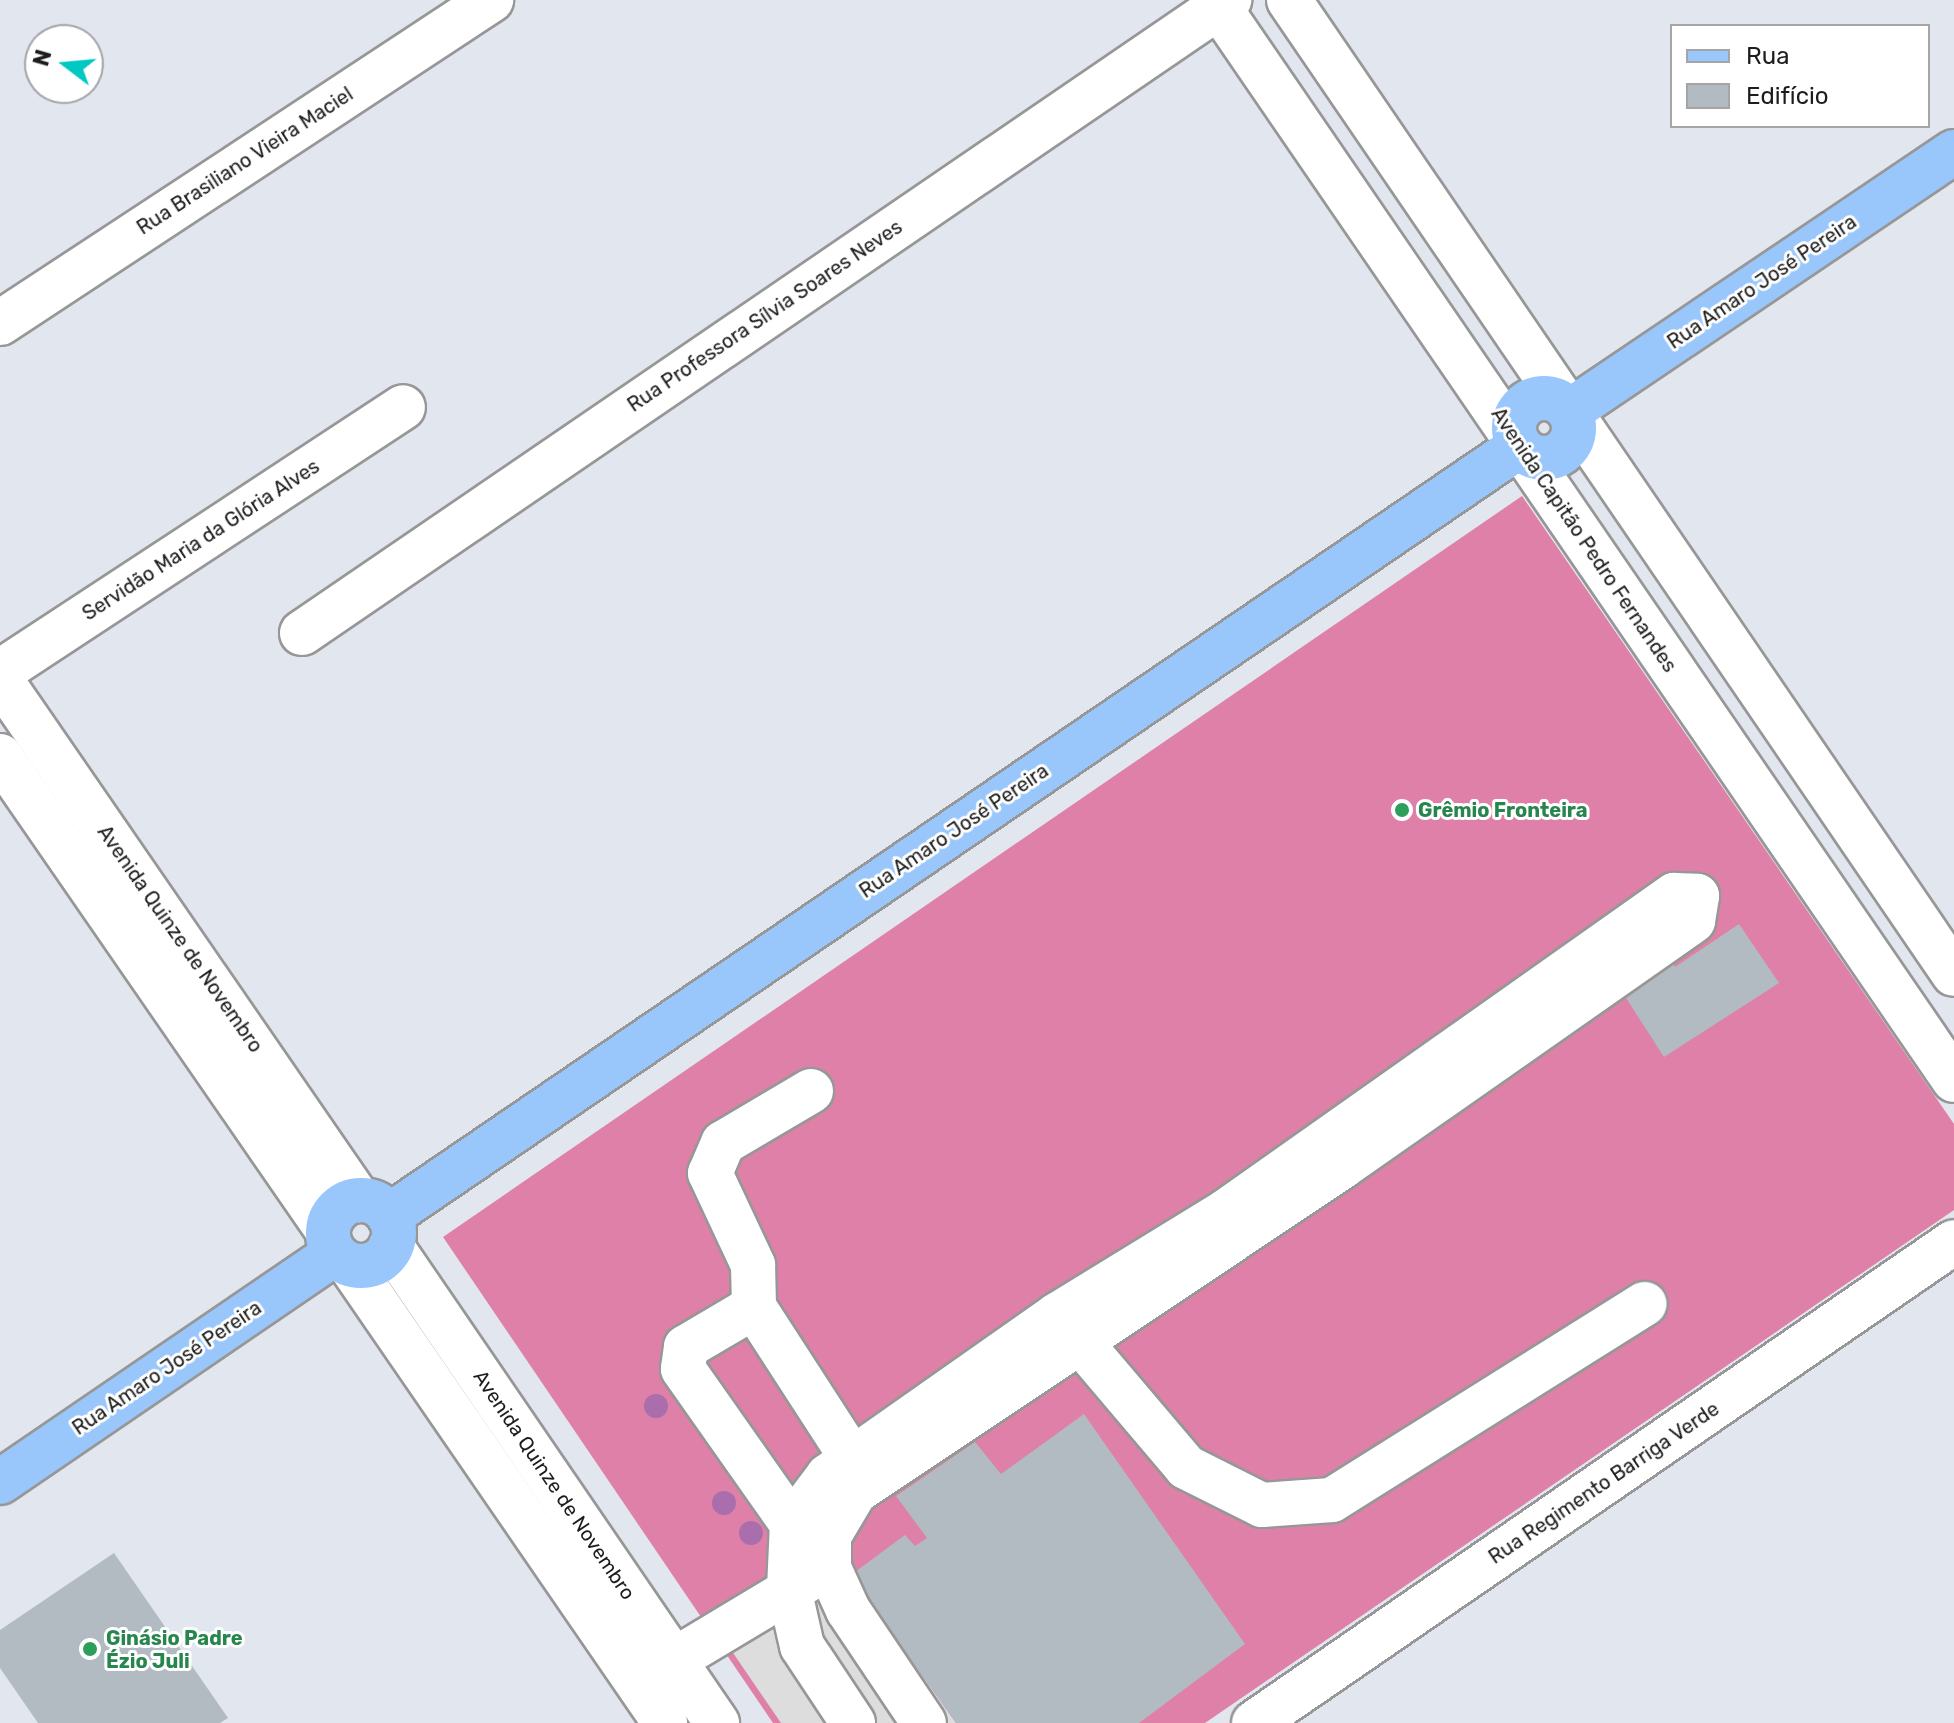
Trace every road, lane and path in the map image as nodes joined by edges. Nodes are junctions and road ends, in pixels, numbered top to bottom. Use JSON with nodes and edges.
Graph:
{"nodes":[{"id":1,"x":491,"y":0,"type":"edge"},
{"id":2,"x":1289,"y":0,"type":"edge"},
{"id":3,"x":1221,"y":2,"type":"edge"},
{"id":4,"x":1954,"y":152,"type":"edge"},
{"id":5,"x":0,"y":323,"type":"edge"},
{"id":6,"x":403,"y":407,"type":"dead end"},
{"id":7,"x":1570,"y":411,"type":"junction"},
{"id":8,"x":1520,"y":446,"type":"junction"},
{"id":9,"x":302,"y":633,"type":"dead end"},
{"id":10,"x":0,"y":672,"type":"edge"},
{"id":11,"x":0,"y":679,"type":"edge"},
{"id":12,"x":0,"y":756,"type":"edge"},
{"id":13,"x":1810,"y":762,"type":"junction"},
{"id":14,"x":1761,"y":798,"type":"junction"},
{"id":15,"x":1954,"y":974,"type":"edge"},
{"id":16,"x":1954,"y":1080,"type":"edge"},
{"id":17,"x":811,"y":1091,"type":"dead end"},
{"id":18,"x":1333,"y":1154,"type":"junction"},
{"id":19,"x":380,"y":1221,"type":"junction"},
{"id":20,"x":1954,"y":1242,"type":"edge"},
{"id":21,"x":337,"y":1250,"type":"junction"},
{"id":22,"x":1645,"y":1304,"type":"dead end"},
{"id":23,"x":754,"y":1307,"type":"junction"},
{"id":24,"x":1068,"y":1326,"type":"junction"},
{"id":25,"x":851,"y":1457,"type":"junction"},
{"id":26,"x":0,"y":1482,"type":"edge"},
{"id":27,"x":792,"y":1524,"type":"junction"},
{"id":28,"x":829,"y":1568,"type":"junction"},
{"id":29,"x":789,"y":1589,"type":"junction"},
{"id":30,"x":674,"y":1660,"type":"junction"},
{"id":31,"x":665,"y":1723,"type":"edge"},
{"id":32,"x":717,"y":1723,"type":"edge"},
{"id":33,"x":853,"y":1723,"type":"edge"},
{"id":34,"x":924,"y":1723,"type":"edge"},
{"id":35,"x":1254,"y":1723,"type":"edge"}],
"edges":[{"from":1,"to":5,"type":"street","name":"Rua Brasiliano Vieira Maciel"},
{"from":2,"to":7,"type":"street"},
{"from":3,"to":8,"type":"street","name":"Avenida Capitão Pedro Fernandes"},
{"from":3,"to":9,"type":"street","name":"Rua Professora Sílvia Soares Neves"},
{"from":4,"to":7,"type":"main road","name":"Rua Amaro José Pereira"},
{"from":6,"to":10,"type":"street","name":"Servidão Maria da Glória Alves"},
{"from":7,"to":8,"type":"main road"},
{"from":7,"to":13,"type":"street"},
{"from":8,"to":14,"type":"street","name":"Avenida Capitão Pedro Fernandes"},
{"from":8,"to":19,"type":"main road","name":"Rua Amaro José Pereira"},
{"from":11,"to":19,"type":"street","name":"Avenida Quinze de Novembro"},
{"from":12,"to":21,"type":"street"},
{"from":13,"to":14,"type":"street"},
{"from":13,"to":15,"type":"street"},
{"from":14,"to":16,"type":"street","name":"Avenida Capitão Pedro Fernandes"},
{"from":17,"to":23,"type":"street"},
{"from":18,"to":18,"type":"street"},
{"from":18,"to":24,"type":"street"},
{"from":19,"to":21,"type":"main road"},
{"from":19,"to":21,"type":"main road"},
{"from":19,"to":30,"type":"street","name":"Avenida Quinze de Novembro"},
{"from":20,"to":35,"type":"street","name":"Rua Regimento Barriga Verde"},
{"from":21,"to":26,"type":"main road","name":"Rua Amaro José Pereira"},
{"from":21,"to":31,"type":"street"},
{"from":22,"to":24,"type":"street"},
{"from":23,"to":25,"type":"street"},
{"from":23,"to":27,"type":"street"},
{"from":24,"to":25,"type":"street"},
{"from":24,"to":28,"type":"street"},
{"from":25,"to":27,"type":"street"},
{"from":27,"to":29,"type":"street"},
{"from":28,"to":29,"type":"street"},
{"from":28,"to":34,"type":"street"},
{"from":29,"to":30,"type":"street"},
{"from":29,"to":33,"type":"street"},
{"from":30,"to":32,"type":"street","name":"Avenida Quinze de Novembro"}]}
